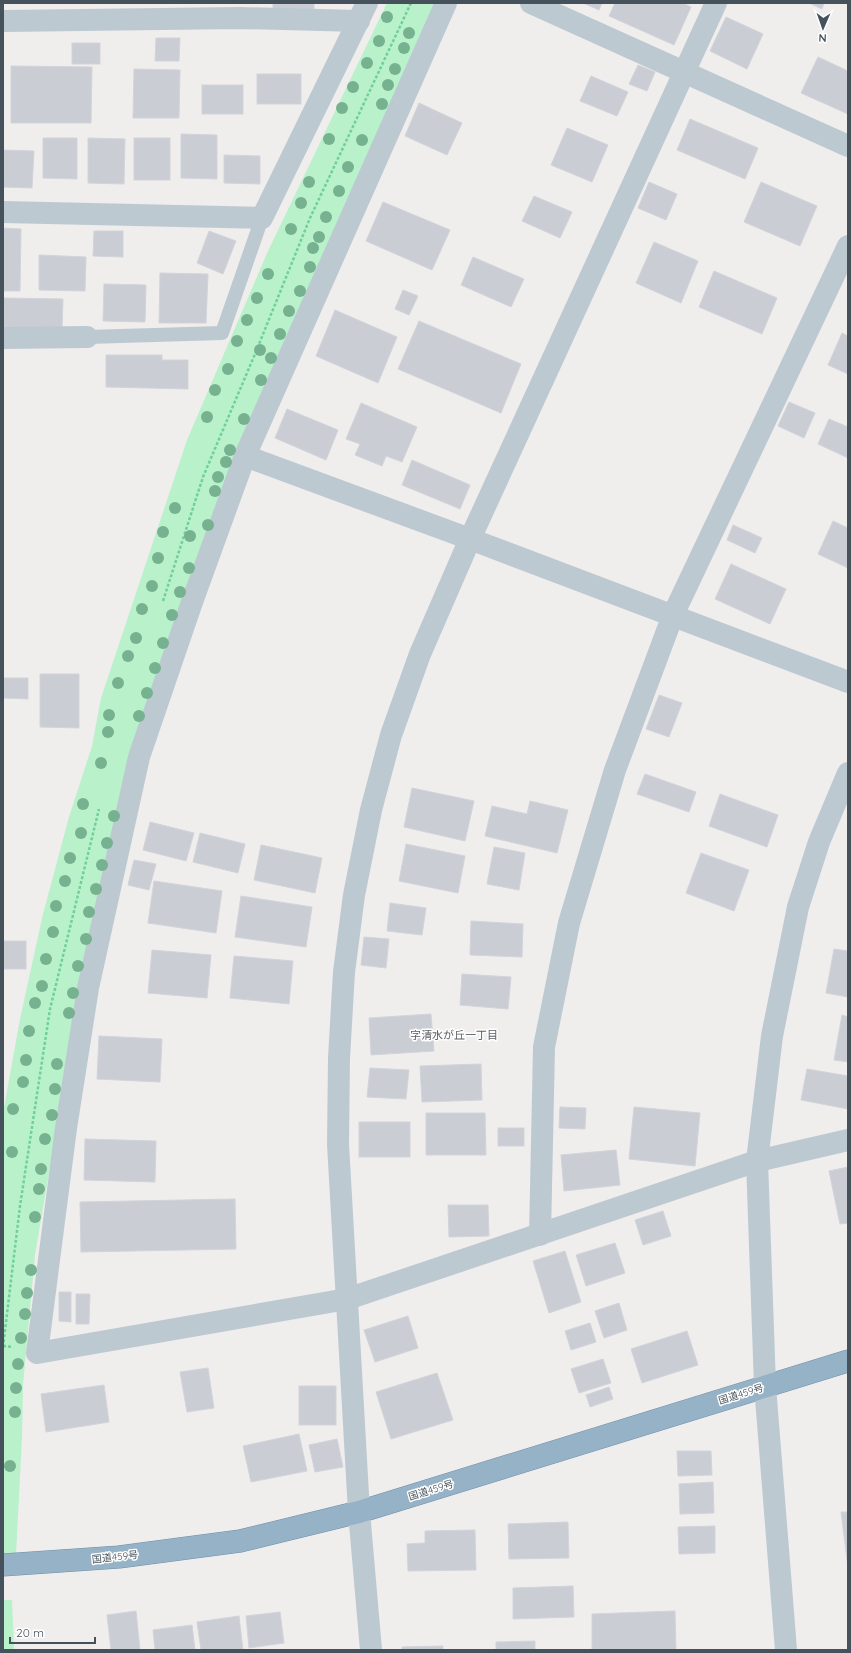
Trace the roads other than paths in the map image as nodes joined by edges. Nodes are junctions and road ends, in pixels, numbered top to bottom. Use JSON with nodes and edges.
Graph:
{"nodes":[{"id":1,"x":446,"y":3,"type":"edge"},
{"id":2,"x":531,"y":3,"type":"edge"},
{"id":3,"x":716,"y":3,"type":"edge"},
{"id":4,"x":240,"y":10,"type":"edge"},
{"id":5,"x":363,"y":12,"type":"edge"},
{"id":6,"x":3,"y":21,"type":"edge"},
{"id":7,"x":685,"y":72,"type":"junction"},
{"id":8,"x":848,"y":146,"type":"edge"},
{"id":9,"x":3,"y":212,"type":"edge"},
{"id":10,"x":262,"y":218,"type":"junction"},
{"id":11,"x":848,"y":246,"type":"edge"},
{"id":12,"x":87,"y":337,"type":"joint"},
{"id":13,"x":3,"y":338,"type":"edge"},
{"id":14,"x":245,"y":456,"type":"junction"},
{"id":15,"x":470,"y":539,"type":"junction"},
{"id":16,"x":673,"y":615,"type":"junction"},
{"id":17,"x":848,"y":682,"type":"edge"},
{"id":18,"x":848,"y":773,"type":"edge"},
{"id":19,"x":848,"y":1140,"type":"edge"},
{"id":20,"x":757,"y":1161,"type":"junction"},
{"id":21,"x":540,"y":1235,"type":"junction"},
{"id":22,"x":347,"y":1299,"type":"junction"},
{"id":23,"x":848,"y":1361,"type":"edge"},
{"id":24,"x":765,"y":1386,"type":"junction"},
{"id":25,"x":359,"y":1512,"type":"junction"},
{"id":26,"x":3,"y":1565,"type":"edge"},
{"id":27,"x":371,"y":1650,"type":"edge"},
{"id":28,"x":786,"y":1650,"type":"edge"}],
"edges":[{"from":1,"to":14,"type":"street"},
{"from":2,"to":7,"type":"street"},
{"from":3,"to":7,"type":"street"},
{"from":4,"to":5,"type":"street"},
{"from":4,"to":6,"type":"street"},
{"from":5,"to":10,"type":"street"},
{"from":7,"to":8,"type":"street"},
{"from":7,"to":15,"type":"street"},
{"from":9,"to":10,"type":"street"},
{"from":10,"to":12,"type":"lane"},
{"from":11,"to":16,"type":"street"},
{"from":12,"to":13,"type":"street"},
{"from":14,"to":15,"type":"street"},
{"from":14,"to":22,"type":"street"},
{"from":15,"to":16,"type":"street"},
{"from":15,"to":22,"type":"street"},
{"from":16,"to":17,"type":"street"},
{"from":16,"to":21,"type":"street"},
{"from":18,"to":20,"type":"street"},
{"from":19,"to":20,"type":"street"},
{"from":20,"to":21,"type":"street"},
{"from":20,"to":24,"type":"street"},
{"from":21,"to":22,"type":"street"},
{"from":22,"to":25,"type":"street"},
{"from":23,"to":24,"type":"highway","name":"国道459号"},
{"from":24,"to":25,"type":"highway","name":"国道459号"},
{"from":24,"to":28,"type":"street"},
{"from":25,"to":26,"type":"highway","name":"国道459号"},
{"from":25,"to":27,"type":"street"}]}
